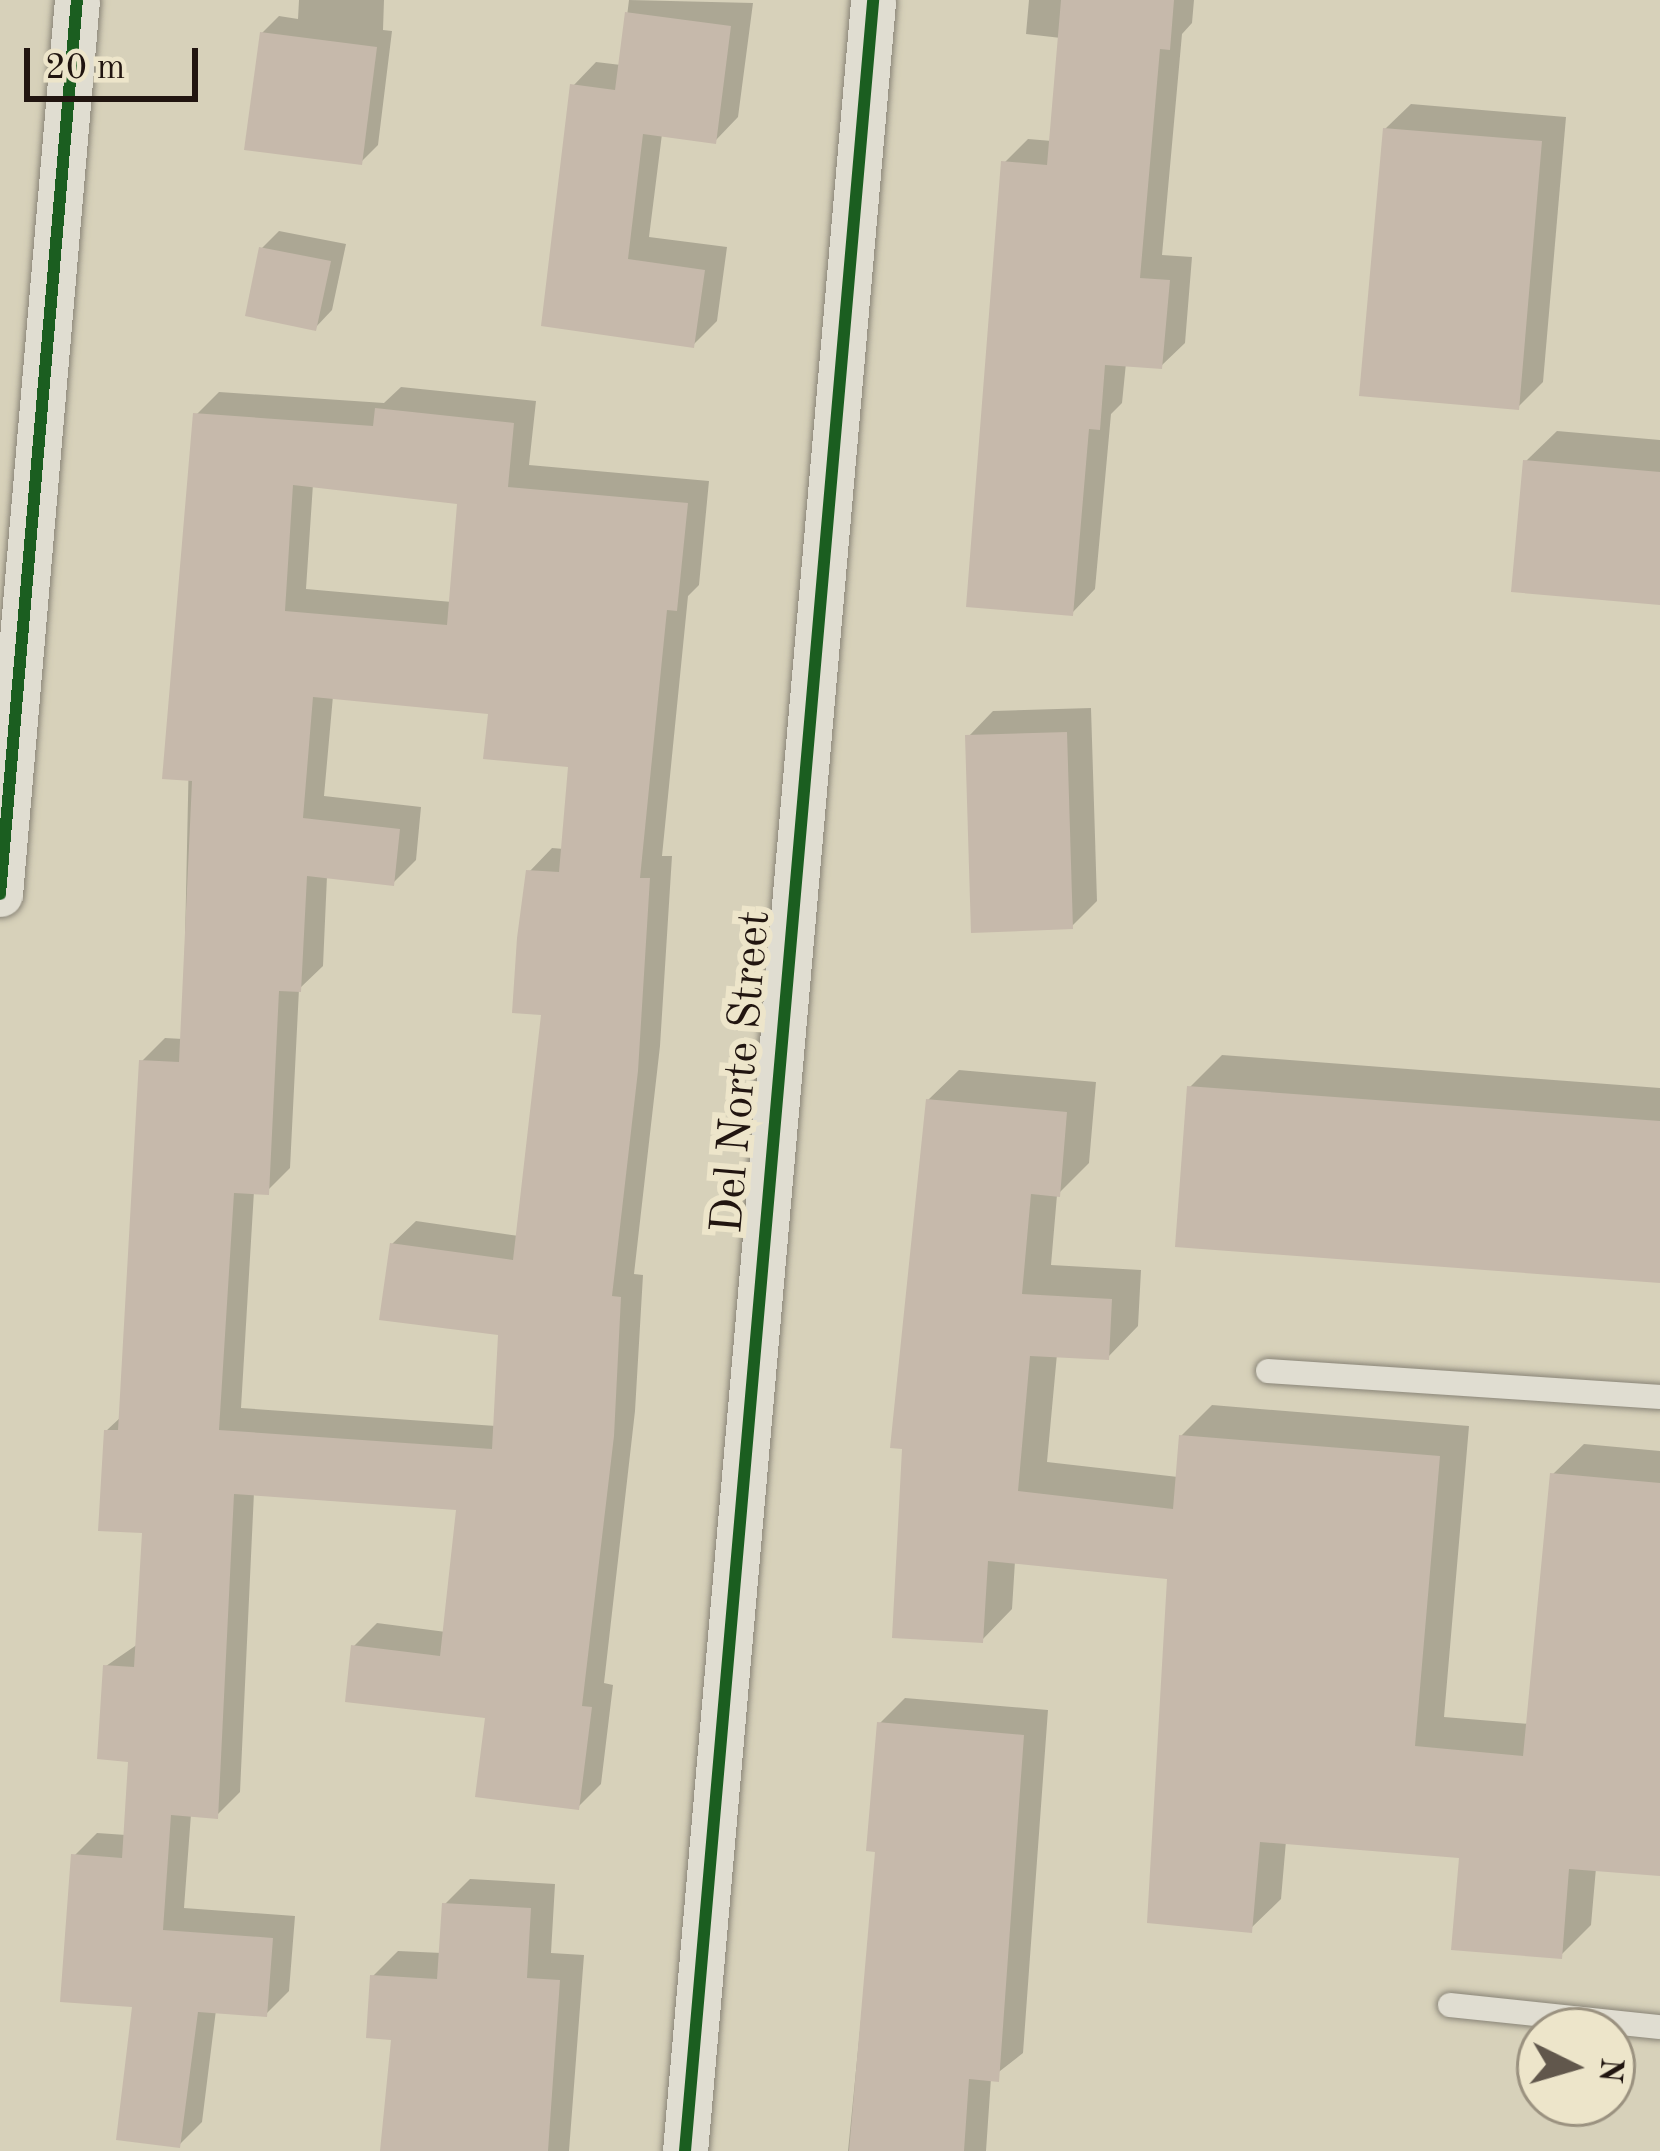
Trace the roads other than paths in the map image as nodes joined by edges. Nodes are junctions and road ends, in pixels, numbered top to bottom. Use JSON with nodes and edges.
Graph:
{"nodes":[{"id":1,"x":76,"y":0,"type":"edge"},
{"id":2,"x":873,"y":0,"type":"edge"},
{"id":3,"x":0,"y":893,"type":"edge"},
{"id":4,"x":1268,"y":1371,"type":"dead end"},
{"id":5,"x":1660,"y":1397,"type":"edge"},
{"id":6,"x":1450,"y":2005,"type":"dead end"},
{"id":7,"x":1660,"y":2027,"type":"edge"},
{"id":8,"x":685,"y":2151,"type":"edge"}],
"edges":[{"from":1,"to":3,"type":"street"},
{"from":2,"to":8,"type":"street","name":"Del Norte Street"},
{"from":4,"to":5,"type":"lane"},
{"from":6,"to":7,"type":"lane"}]}
